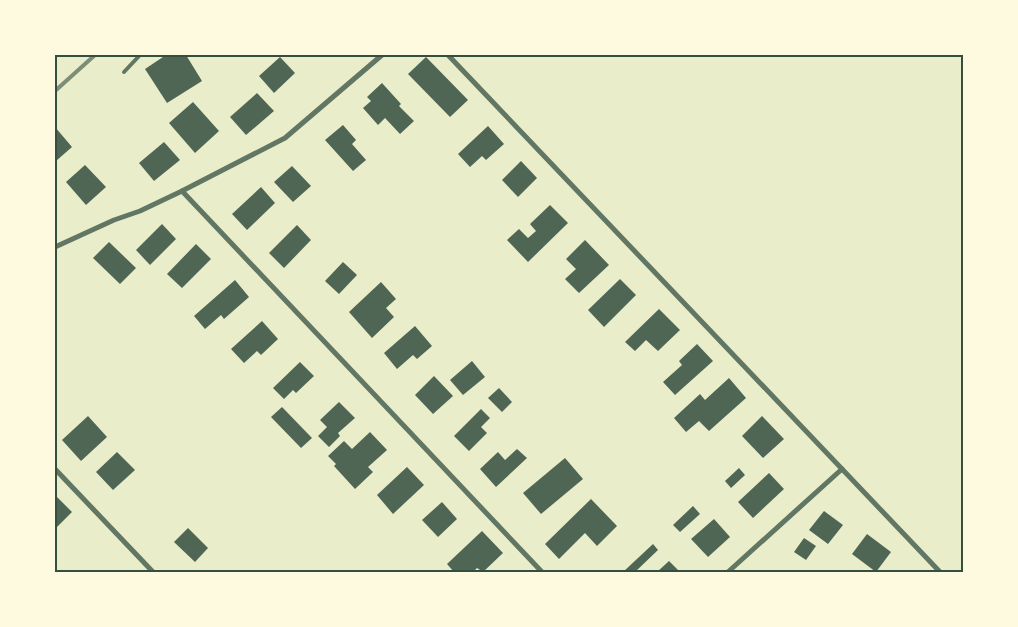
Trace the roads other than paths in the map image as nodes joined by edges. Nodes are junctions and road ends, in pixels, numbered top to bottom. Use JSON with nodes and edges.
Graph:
{"nodes":[{"id":1,"x":140,"y":55,"type":"edge"},
{"id":2,"x":382,"y":55,"type":"edge"},
{"id":3,"x":448,"y":55,"type":"edge"},
{"id":4,"x":124,"y":72,"type":"dead end"},
{"id":5,"x":182,"y":192,"type":"junction"},
{"id":6,"x":55,"y":247,"type":"edge"},
{"id":7,"x":842,"y":469,"type":"junction"},
{"id":8,"x":55,"y":470,"type":"edge"},
{"id":9,"x":153,"y":572,"type":"edge"},
{"id":10,"x":542,"y":572,"type":"edge"},
{"id":11,"x":728,"y":572,"type":"edge"},
{"id":12,"x":940,"y":572,"type":"edge"}],
"edges":[{"from":1,"to":4,"type":"lane"},
{"from":2,"to":5,"type":"street"},
{"from":3,"to":7,"type":"street"},
{"from":5,"to":6,"type":"street"},
{"from":5,"to":10,"type":"street"},
{"from":7,"to":11,"type":"street"},
{"from":7,"to":12,"type":"street"},
{"from":8,"to":9,"type":"street"}]}
